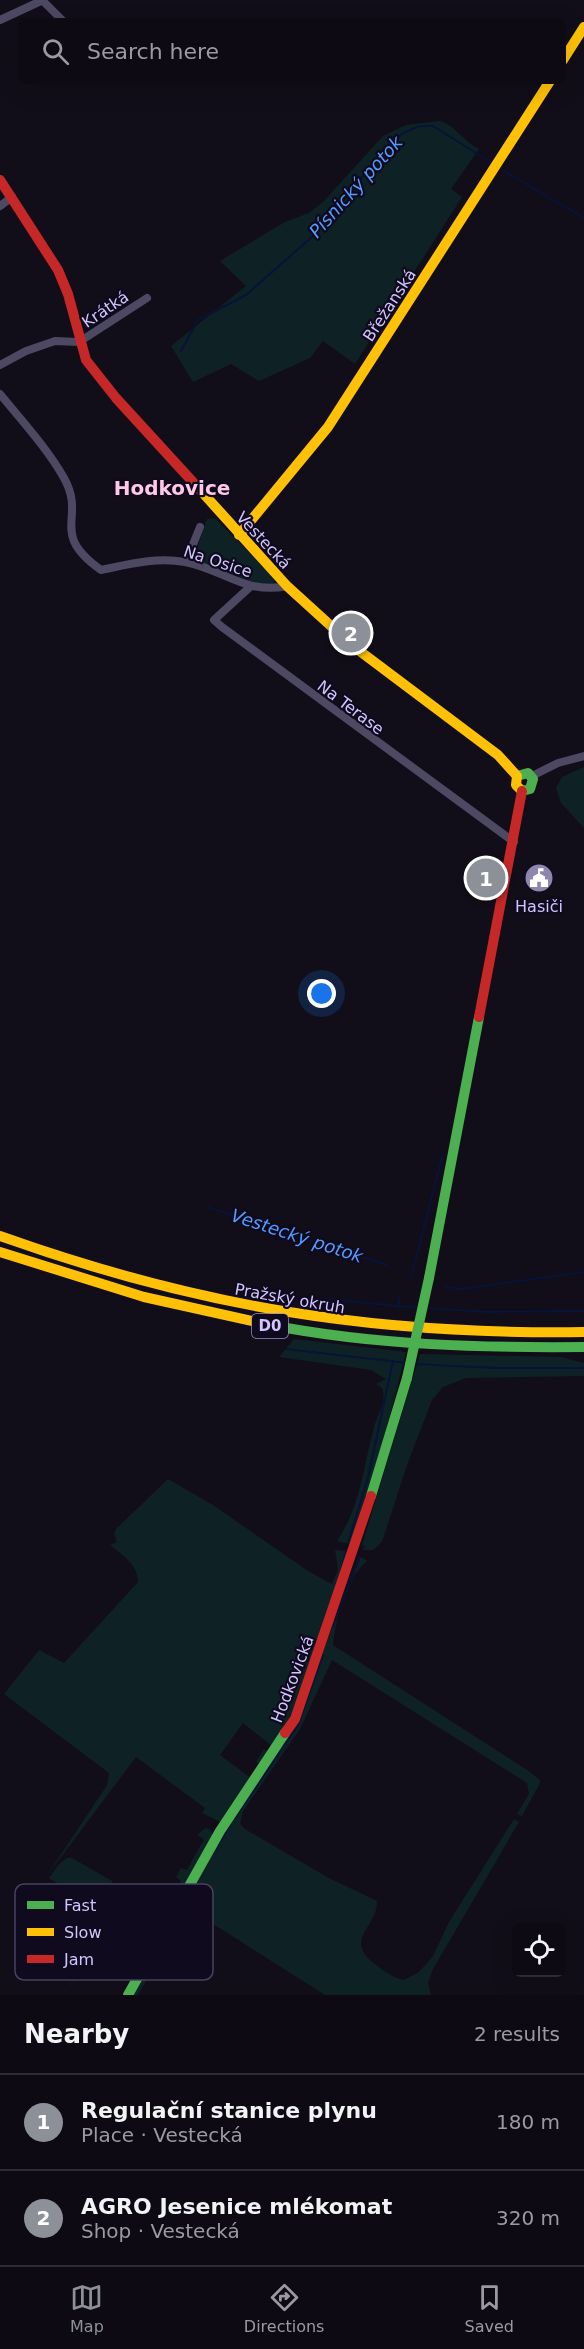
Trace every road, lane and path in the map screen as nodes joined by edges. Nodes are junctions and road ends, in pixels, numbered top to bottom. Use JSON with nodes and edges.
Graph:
{"nodes":[{"id":1,"x":43,"y":0,"type":"edge"},
{"id":2,"x":60,"y":18,"type":"edge"},
{"id":3,"x":0,"y":20,"type":"edge"},
{"id":4,"x":584,"y":27,"type":"edge"},
{"id":5,"x":566,"y":55,"type":"edge"},
{"id":6,"x":548,"y":84,"type":"edge"},
{"id":7,"x":0,"y":180,"type":"edge"},
{"id":8,"x":12,"y":197,"type":"junction"},
{"id":9,"x":0,"y":206,"type":"edge"},
{"id":10,"x":147,"y":298,"type":"dead end"},
{"id":11,"x":79,"y":342,"type":"junction"},
{"id":12,"x":0,"y":365,"type":"edge"},
{"id":13,"x":0,"y":394,"type":"edge"},
{"id":14,"x":200,"y":527,"type":"dead end"},
{"id":15,"x":239,"y":535,"type":"junction"},
{"id":16,"x":186,"y":562,"type":"junction"},
{"id":17,"x":251,"y":586,"type":"junction"},
{"id":18,"x":287,"y":586,"type":"junction"},
{"id":19,"x":584,"y":756,"type":"edge"},
{"id":20,"x":517,"y":776,"type":"junction"},
{"id":21,"x":532,"y":776,"type":"junction"},
{"id":22,"x":522,"y":791,"type":"junction"},
{"id":23,"x":514,"y":842,"type":"junction"},
{"id":24,"x":0,"y":1236,"type":"edge"},
{"id":25,"x":0,"y":1252,"type":"edge"},
{"id":26,"x":429,"y":1278,"type":"joint"},
{"id":27,"x":584,"y":1332,"type":"edge"},
{"id":28,"x":584,"y":1347,"type":"edge"},
{"id":29,"x":190,"y":1884,"type":"edge"},
{"id":30,"x":136,"y":1980,"type":"edge"},
{"id":31,"x":128,"y":1995,"type":"edge"}],
"edges":[{"from":1,"to":2,"type":"street"},
{"from":1,"to":3,"type":"street"},
{"from":4,"to":5,"type":"main road"},
{"from":6,"to":15,"type":"main road","name":"Břežanská"},
{"from":7,"to":8,"type":"main road","name":"Vestecká"},
{"from":8,"to":9,"type":"street"},
{"from":8,"to":11,"type":"main road","name":"Vestecká"},
{"from":10,"to":11,"type":"street","name":"Krátká"},
{"from":11,"to":12,"type":"street"},
{"from":11,"to":15,"type":"main road","name":"Vestecká"},
{"from":13,"to":16,"type":"street","name":"Na Osice"},
{"from":14,"to":16,"type":"street"},
{"from":15,"to":18,"type":"main road","name":"Vestecká"},
{"from":16,"to":17,"type":"street","name":"Na Osice"},
{"from":17,"to":18,"type":"street","name":"Na Osice"},
{"from":17,"to":23,"type":"street","name":"Na Terase"},
{"from":18,"to":20,"type":"main road","name":"Vestecká"},
{"from":19,"to":21,"type":"street"},
{"from":20,"to":21,"type":"main road"},
{"from":20,"to":22,"type":"main road","name":"Vestecká"},
{"from":21,"to":22,"type":"main road","name":"Vestecká"},
{"from":22,"to":23,"type":"main road","name":"Vestecká"},
{"from":23,"to":26,"type":"main road","name":"Vestecká"},
{"from":24,"to":27,"type":"main road","name":"Pražský okruh","number":"D0"},
{"from":25,"to":28,"type":"main road","name":"Pražský okruh","number":"D0"},
{"from":26,"to":29,"type":"main road","name":"Hodkovická","bridge":true},
{"from":30,"to":31,"type":"main road","name":"Hodkovická","bridge":true}]}
